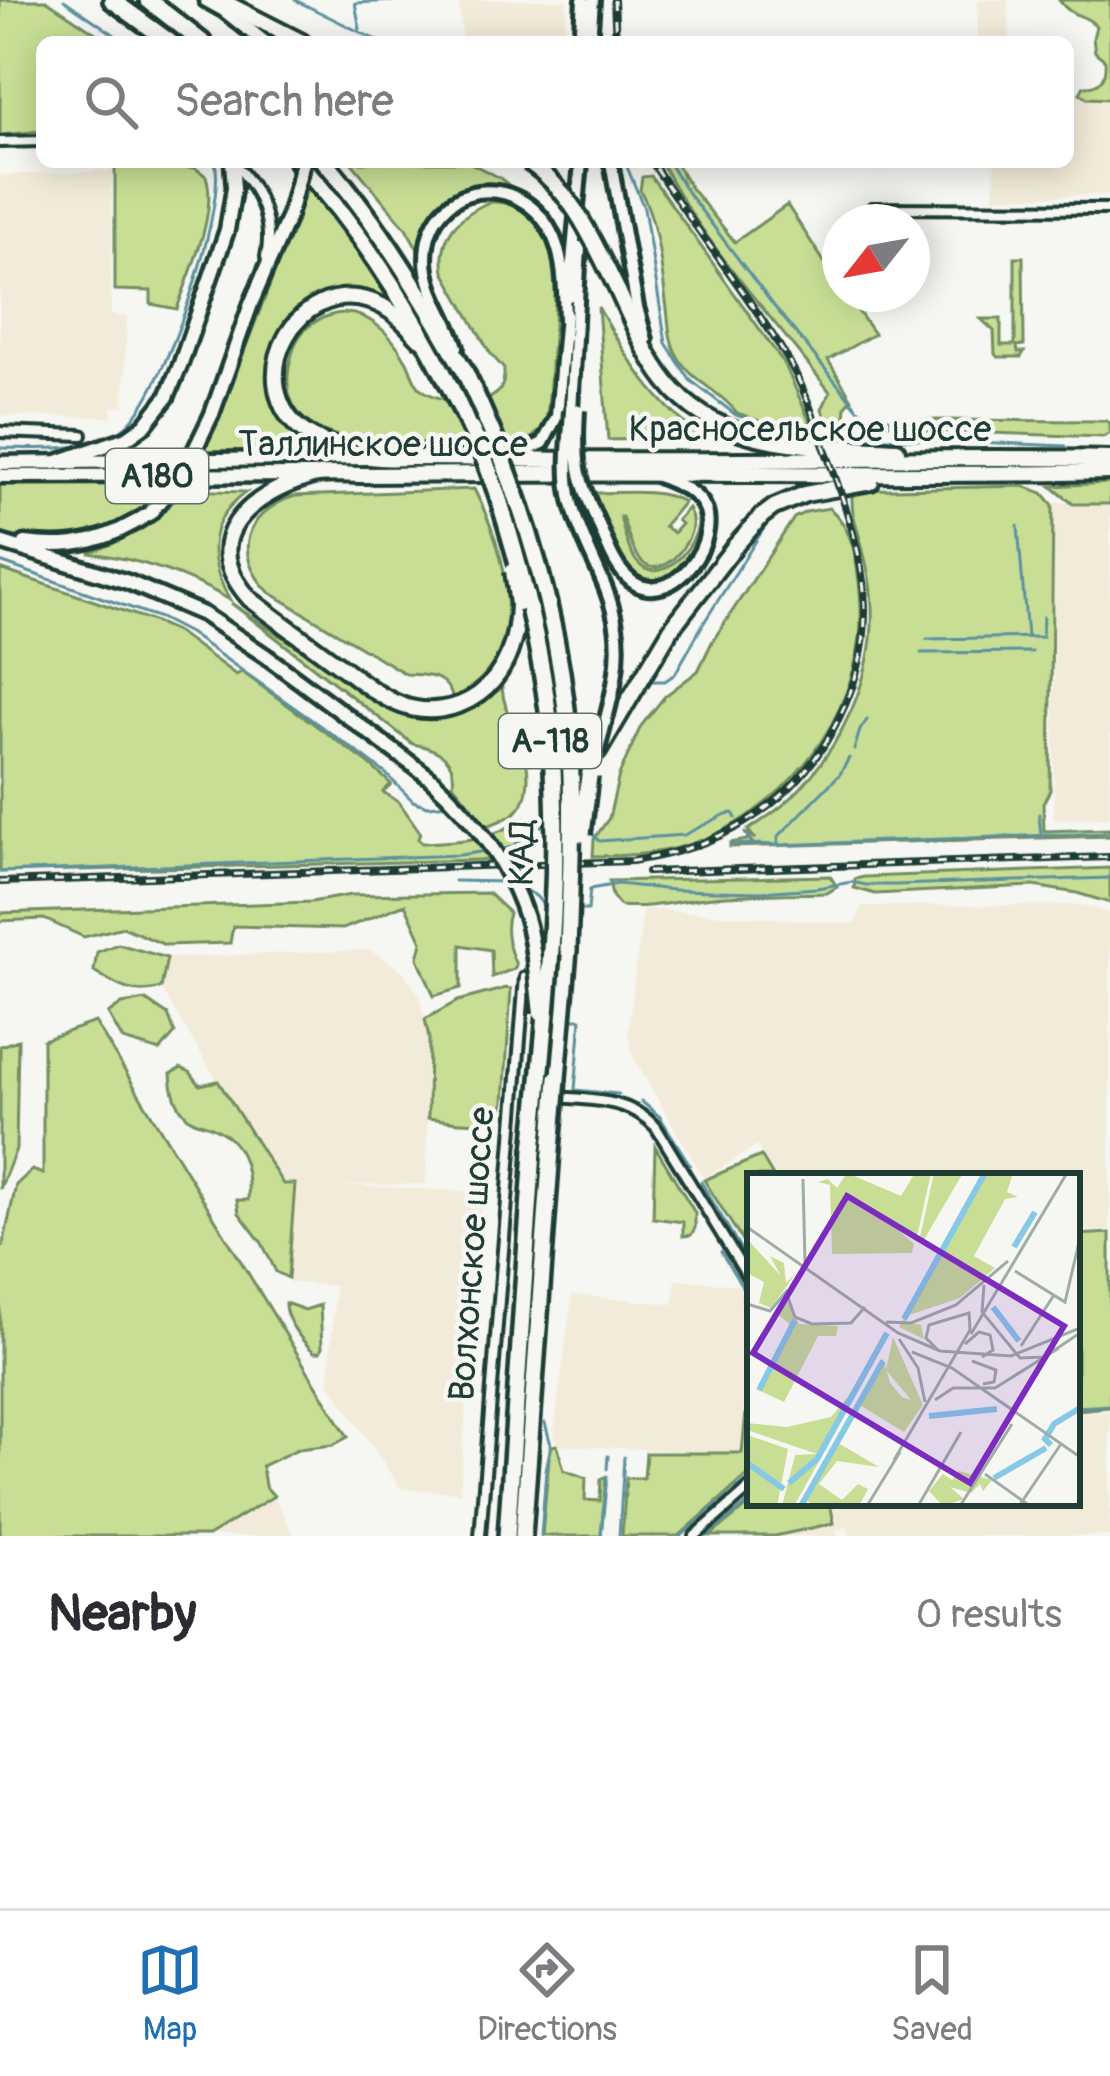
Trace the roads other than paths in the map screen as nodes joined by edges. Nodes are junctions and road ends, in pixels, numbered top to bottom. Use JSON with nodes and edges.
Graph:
{"nodes":[{"id":1,"x":112,"y":0,"type":"edge"},
{"id":2,"x":148,"y":0,"type":"edge"},
{"id":3,"x":206,"y":0,"type":"edge"},
{"id":4,"x":220,"y":0,"type":"edge"},
{"id":5,"x":583,"y":0,"type":"edge"},
{"id":6,"x":594,"y":0,"type":"edge"},
{"id":7,"x":161,"y":36,"type":"edge"},
{"id":8,"x":194,"y":36,"type":"edge"},
{"id":9,"x":256,"y":36,"type":"edge"},
{"id":10,"x":290,"y":36,"type":"edge"},
{"id":11,"x":580,"y":36,"type":"edge"},
{"id":12,"x":593,"y":36,"type":"edge"},
{"id":13,"x":36,"y":141,"type":"edge"},
{"id":14,"x":0,"y":142,"type":"edge"},
{"id":15,"x":232,"y":168,"type":"edge"},
{"id":16,"x":237,"y":168,"type":"edge"},
{"id":17,"x":300,"y":168,"type":"edge"},
{"id":18,"x":306,"y":168,"type":"edge"},
{"id":19,"x":330,"y":168,"type":"edge"},
{"id":20,"x":535,"y":168,"type":"edge"},
{"id":21,"x":580,"y":168,"type":"edge"},
{"id":22,"x":581,"y":168,"type":"edge"},
{"id":23,"x":612,"y":168,"type":"edge"},
{"id":24,"x":930,"y":208,"type":"edge"},
{"id":25,"x":1110,"y":209,"type":"edge"},
{"id":26,"x":251,"y":304,"type":"junction"},
{"id":27,"x":565,"y":322,"type":"junction"},
{"id":28,"x":428,"y":347,"type":"junction"},
{"id":29,"x":656,"y":365,"type":"junction"},
{"id":30,"x":464,"y":370,"type":"junction"},
{"id":31,"x":575,"y":411,"type":"junction"},
{"id":32,"x":472,"y":428,"type":"junction"},
{"id":33,"x":0,"y":432,"type":"edge"},
{"id":34,"x":82,"y":436,"type":"dead end"},
{"id":35,"x":1022,"y":457,"type":"junction"},
{"id":36,"x":372,"y":458,"type":"junction"},
{"id":37,"x":510,"y":458,"type":"junction"},
{"id":38,"x":1110,"y":459,"type":"edge"},
{"id":39,"x":0,"y":463,"type":"edge"},
{"id":40,"x":55,"y":463,"type":"junction"},
{"id":41,"x":1110,"y":472,"type":"edge"},
{"id":42,"x":314,"y":475,"type":"junction"},
{"id":43,"x":623,"y":475,"type":"joint"},
{"id":44,"x":657,"y":475,"type":"junction"},
{"id":45,"x":0,"y":476,"type":"edge"},
{"id":46,"x":893,"y":477,"type":"junction"},
{"id":47,"x":0,"y":539,"type":"edge"},
{"id":48,"x":598,"y":754,"type":"junction"},
{"id":49,"x":568,"y":950,"type":"junction"},
{"id":50,"x":525,"y":976,"type":"dead end"},
{"id":51,"x":541,"y":1064,"type":"junction"},
{"id":52,"x":514,"y":1093,"type":"junction"},
{"id":53,"x":747,"y":1276,"type":"edge"},
{"id":54,"x":747,"y":1491,"type":"edge"},
{"id":55,"x":480,"y":1536,"type":"edge"},
{"id":56,"x":507,"y":1536,"type":"edge"},
{"id":57,"x":523,"y":1536,"type":"edge"},
{"id":58,"x":695,"y":1536,"type":"edge"}],
"edges":[{"from":1,"to":7,"type":"highway"},
{"from":2,"to":8,"type":"highway"},
{"from":3,"to":9,"type":"main road"},
{"from":4,"to":10,"type":"highway"},
{"from":5,"to":11,"type":"main road"},
{"from":6,"to":12,"type":"main road"},
{"from":13,"to":14,"type":"street"},
{"from":15,"to":40,"type":"main road"},
{"from":16,"to":26,"type":"street"},
{"from":17,"to":26,"type":"main road","bridge":true},
{"from":18,"to":28,"type":"highway","name":"КАД","number":"А-118"},
{"from":19,"to":30,"type":"highway","name":"КАД","number":"А-118"},
{"from":20,"to":29,"type":"highway","bridge":true},
{"from":21,"to":27,"type":"main road"},
{"from":22,"to":31,"type":"main road"},
{"from":23,"to":29,"type":"main road"},
{"from":24,"to":25,"type":"street"},
{"from":26,"to":47,"type":"main road","bridge":true},
{"from":27,"to":30,"type":"main road"},
{"from":27,"to":37,"type":"main road"},
{"from":28,"to":32,"type":"highway","name":"КАД","number":"А-118"},
{"from":28,"to":36,"type":"highway"},
{"from":29,"to":35,"type":"highway"},
{"from":30,"to":49,"type":"highway","name":"КАД","number":"А-118","bridge":true},
{"from":31,"to":44,"type":"main road","bridge":true},
{"from":31,"to":48,"type":"main road","bridge":true},
{"from":32,"to":42,"type":"highway","bridge":true},
{"from":32,"to":51,"type":"highway","name":"КАД","number":"А-118","bridge":true},
{"from":33,"to":34,"type":"street"},
{"from":35,"to":37,"type":"highway","name":"Красносельское шоссе"},
{"from":35,"to":38,"type":"highway","name":"Красносельское шоссе"},
{"from":36,"to":37,"type":"highway","name":"Таллинское шоссе"},
{"from":36,"to":40,"type":"main road","name":"Таллинское шоссе"},
{"from":39,"to":40,"type":"main road","name":"Таллинское шоссе"},
{"from":41,"to":46,"type":"highway","name":"Красносельское шоссе"},
{"from":42,"to":43,"type":"highway","name":"Таллинское шоссе"},
{"from":42,"to":45,"type":"main road","name":"Таллинское шоссе","number":"A180"},
{"from":43,"to":44,"type":"highway","name":"Красносельское шоссе"},
{"from":44,"to":46,"type":"highway","name":"Красносельское шоссе"},
{"from":46,"to":48,"type":"highway","bridge":true},
{"from":47,"to":51,"type":"main road","bridge":true},
{"from":48,"to":49,"type":"highway","bridge":true},
{"from":49,"to":57,"type":"highway","name":"КАД","number":"А-118","bridge":true},
{"from":50,"to":52,"type":"street","name":"Волхонское шоссе"},
{"from":51,"to":56,"type":"highway","name":"КАД","number":"А-118","bridge":true},
{"from":52,"to":53,"type":"street"},
{"from":52,"to":55,"type":"street","name":"Волхонское шоссе"},
{"from":54,"to":58,"type":"street"}]}
